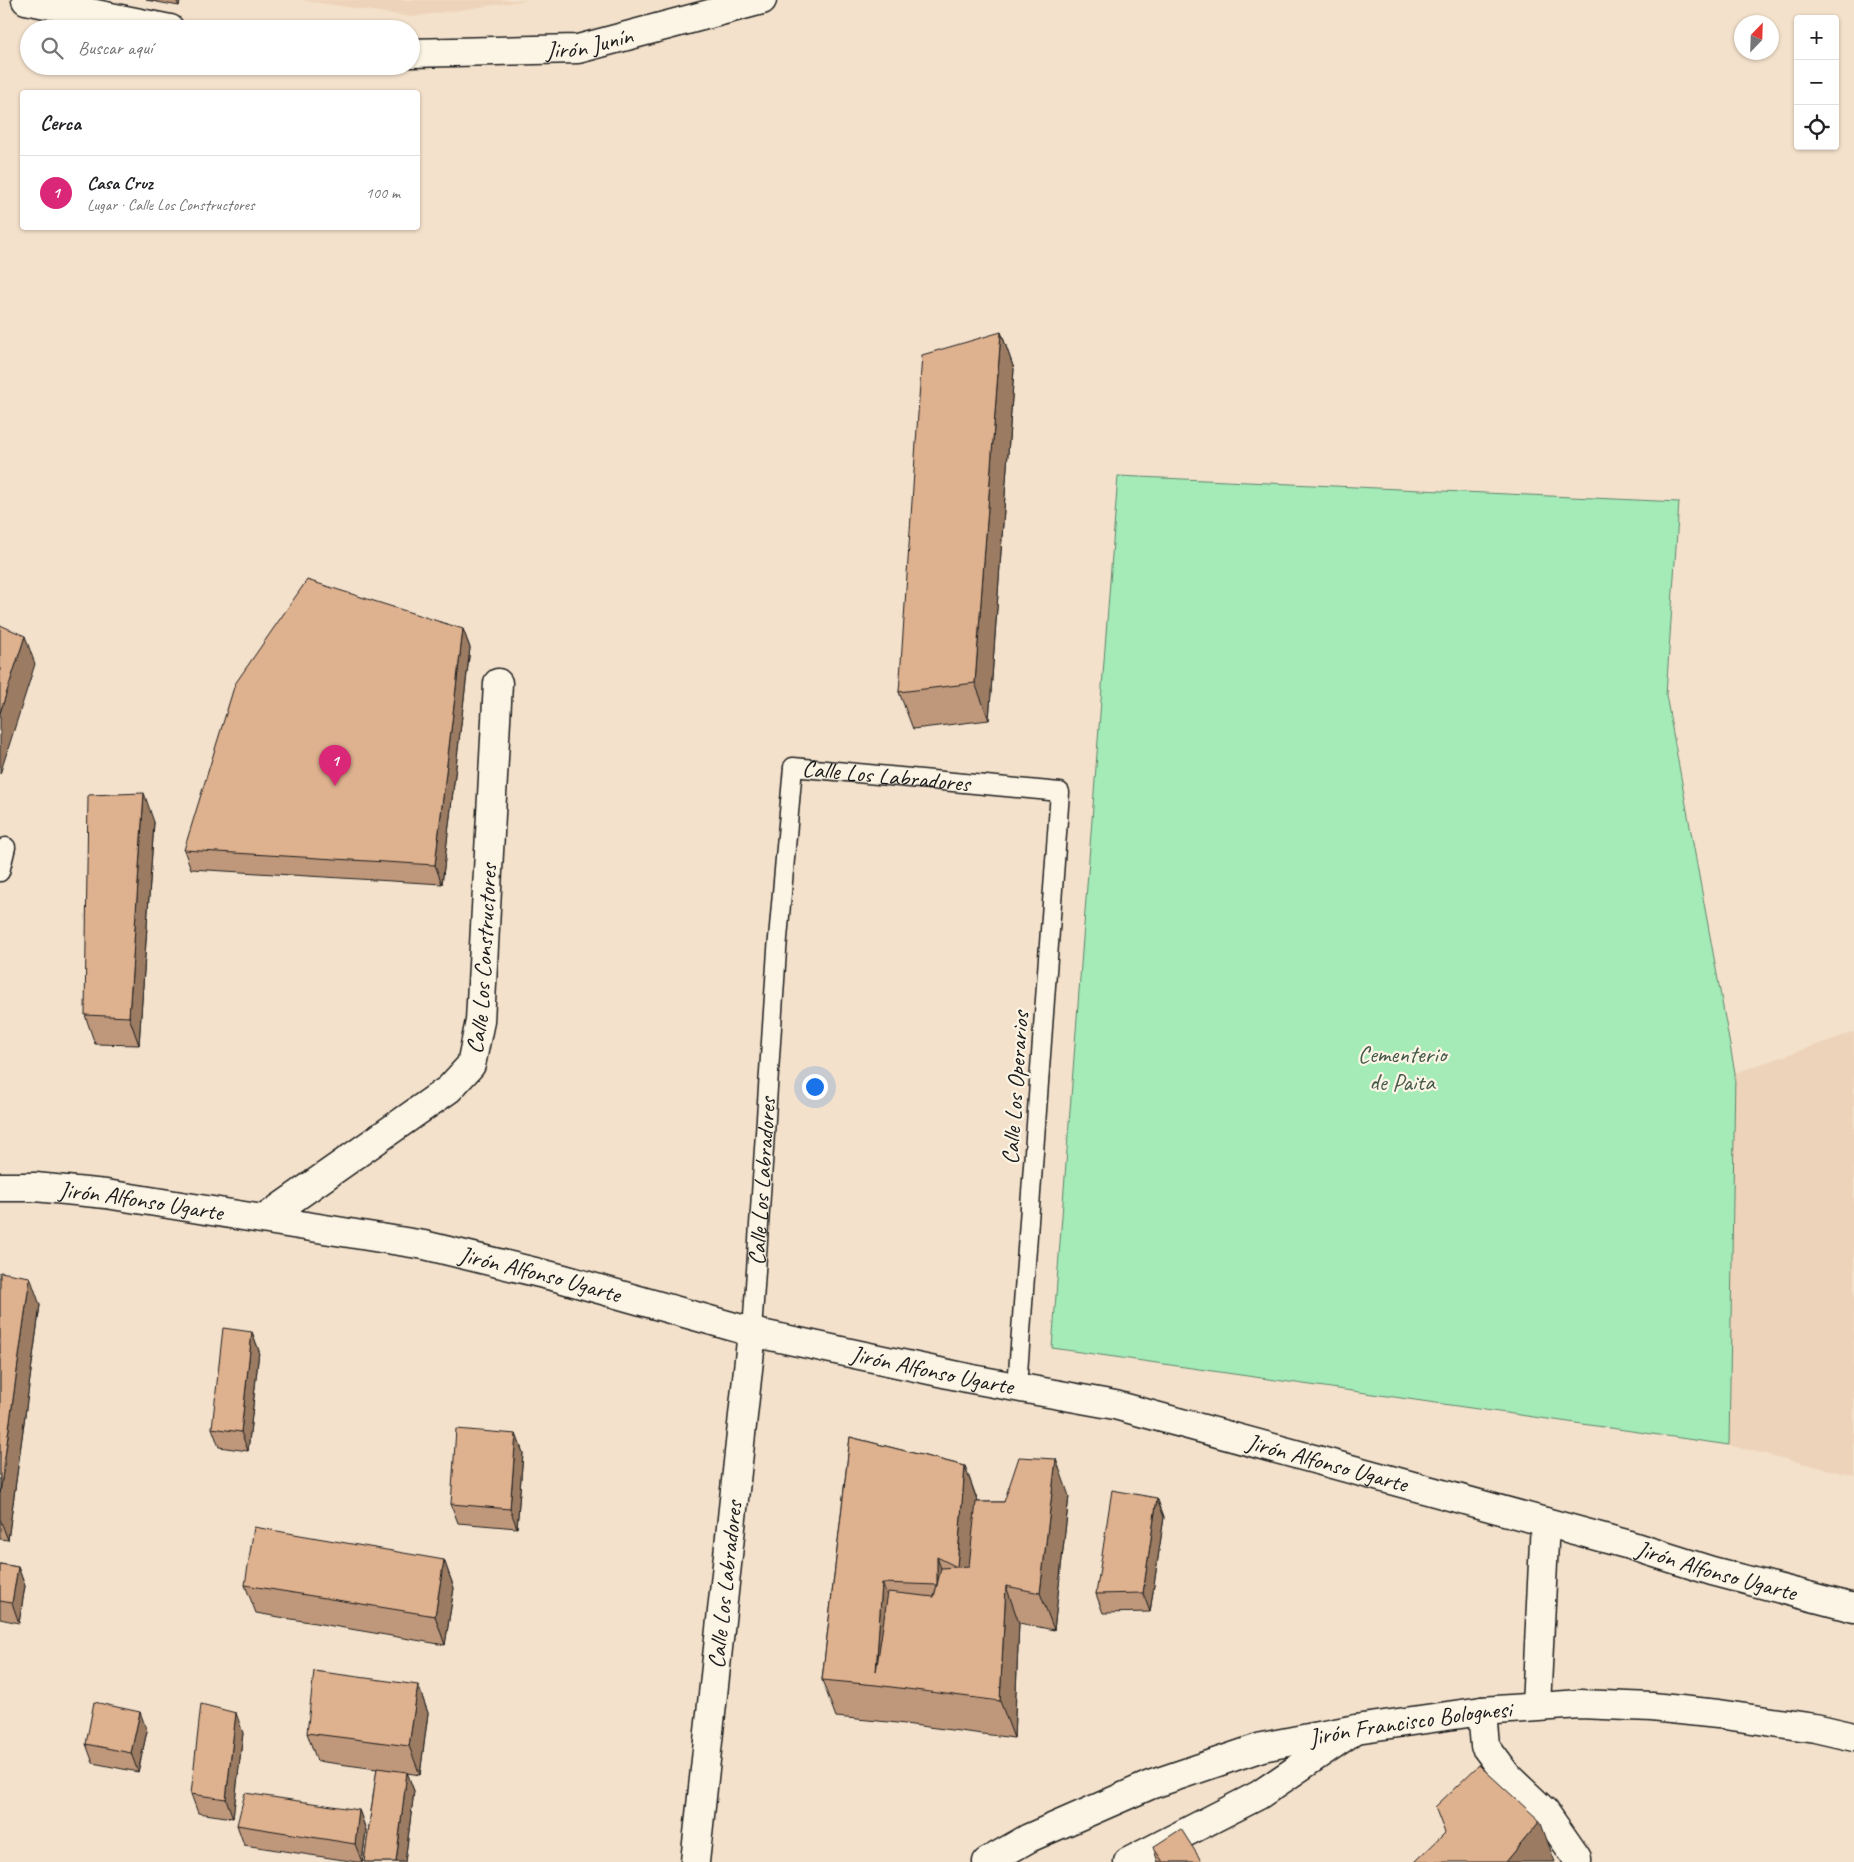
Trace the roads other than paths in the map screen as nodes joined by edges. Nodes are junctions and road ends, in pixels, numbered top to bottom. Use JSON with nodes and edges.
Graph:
{"nodes":[{"id":1,"x":26,"y":0,"type":"edge"},
{"id":2,"x":762,"y":0,"type":"edge"},
{"id":3,"x":125,"y":20,"type":"edge"},
{"id":4,"x":420,"y":53,"type":"edge"},
{"id":5,"x":498,"y":683,"type":"dead end"},
{"id":6,"x":1060,"y":792,"type":"joint"},
{"id":7,"x":6,"y":847,"type":"dead end"},
{"id":8,"x":0,"y":872,"type":"edge"},
{"id":9,"x":0,"y":1187,"type":"edge"},
{"id":10,"x":264,"y":1219,"type":"junction"},
{"id":11,"x":752,"y":1332,"type":"junction"},
{"id":12,"x":1016,"y":1387,"type":"junction"},
{"id":13,"x":1544,"y":1522,"type":"junction"},
{"id":14,"x":1854,"y":1608,"type":"edge"},
{"id":15,"x":1536,"y":1706,"type":"junction"},
{"id":16,"x":1482,"y":1711,"type":"junction"},
{"id":17,"x":1356,"y":1729,"type":"junction"},
{"id":18,"x":1854,"y":1737,"type":"edge"},
{"id":19,"x":695,"y":1862,"type":"edge"},
{"id":20,"x":987,"y":1862,"type":"edge"},
{"id":21,"x":1128,"y":1862,"type":"edge"},
{"id":22,"x":1577,"y":1862,"type":"edge"}],
"edges":[{"from":1,"to":3,"type":"main road"},
{"from":2,"to":4,"type":"main road","name":"Jirón Junín"},
{"from":5,"to":10,"type":"main road","name":"Calle Los Constructores"},
{"from":6,"to":11,"type":"lane","name":"Calle Los Labradores"},
{"from":6,"to":12,"type":"lane","name":"Calle Los Operarios"},
{"from":7,"to":8,"type":"lane"},
{"from":9,"to":10,"type":"main road","name":"Jirón Alfonso Ugarte"},
{"from":10,"to":11,"type":"main road","name":"Jirón Alfonso Ugarte"},
{"from":11,"to":12,"type":"main road","name":"Jirón Alfonso Ugarte"},
{"from":11,"to":19,"type":"main road","name":"Calle Los Labradores"},
{"from":12,"to":13,"type":"main road","name":"Jirón Alfonso Ugarte"},
{"from":13,"to":14,"type":"main road","name":"Jirón Alfonso Ugarte"},
{"from":13,"to":15,"type":"main road"},
{"from":15,"to":16,"type":"main road","name":"Jirón Francisco Bolognesi"},
{"from":15,"to":18,"type":"main road","name":"Jirón Francisco Bolognesi"},
{"from":16,"to":17,"type":"main road","name":"Jirón Francisco Bolognesi"},
{"from":16,"to":22,"type":"main road"},
{"from":17,"to":20,"type":"main road","name":"Jirón Francisco Bolognesi"},
{"from":17,"to":21,"type":"main road"}]}
